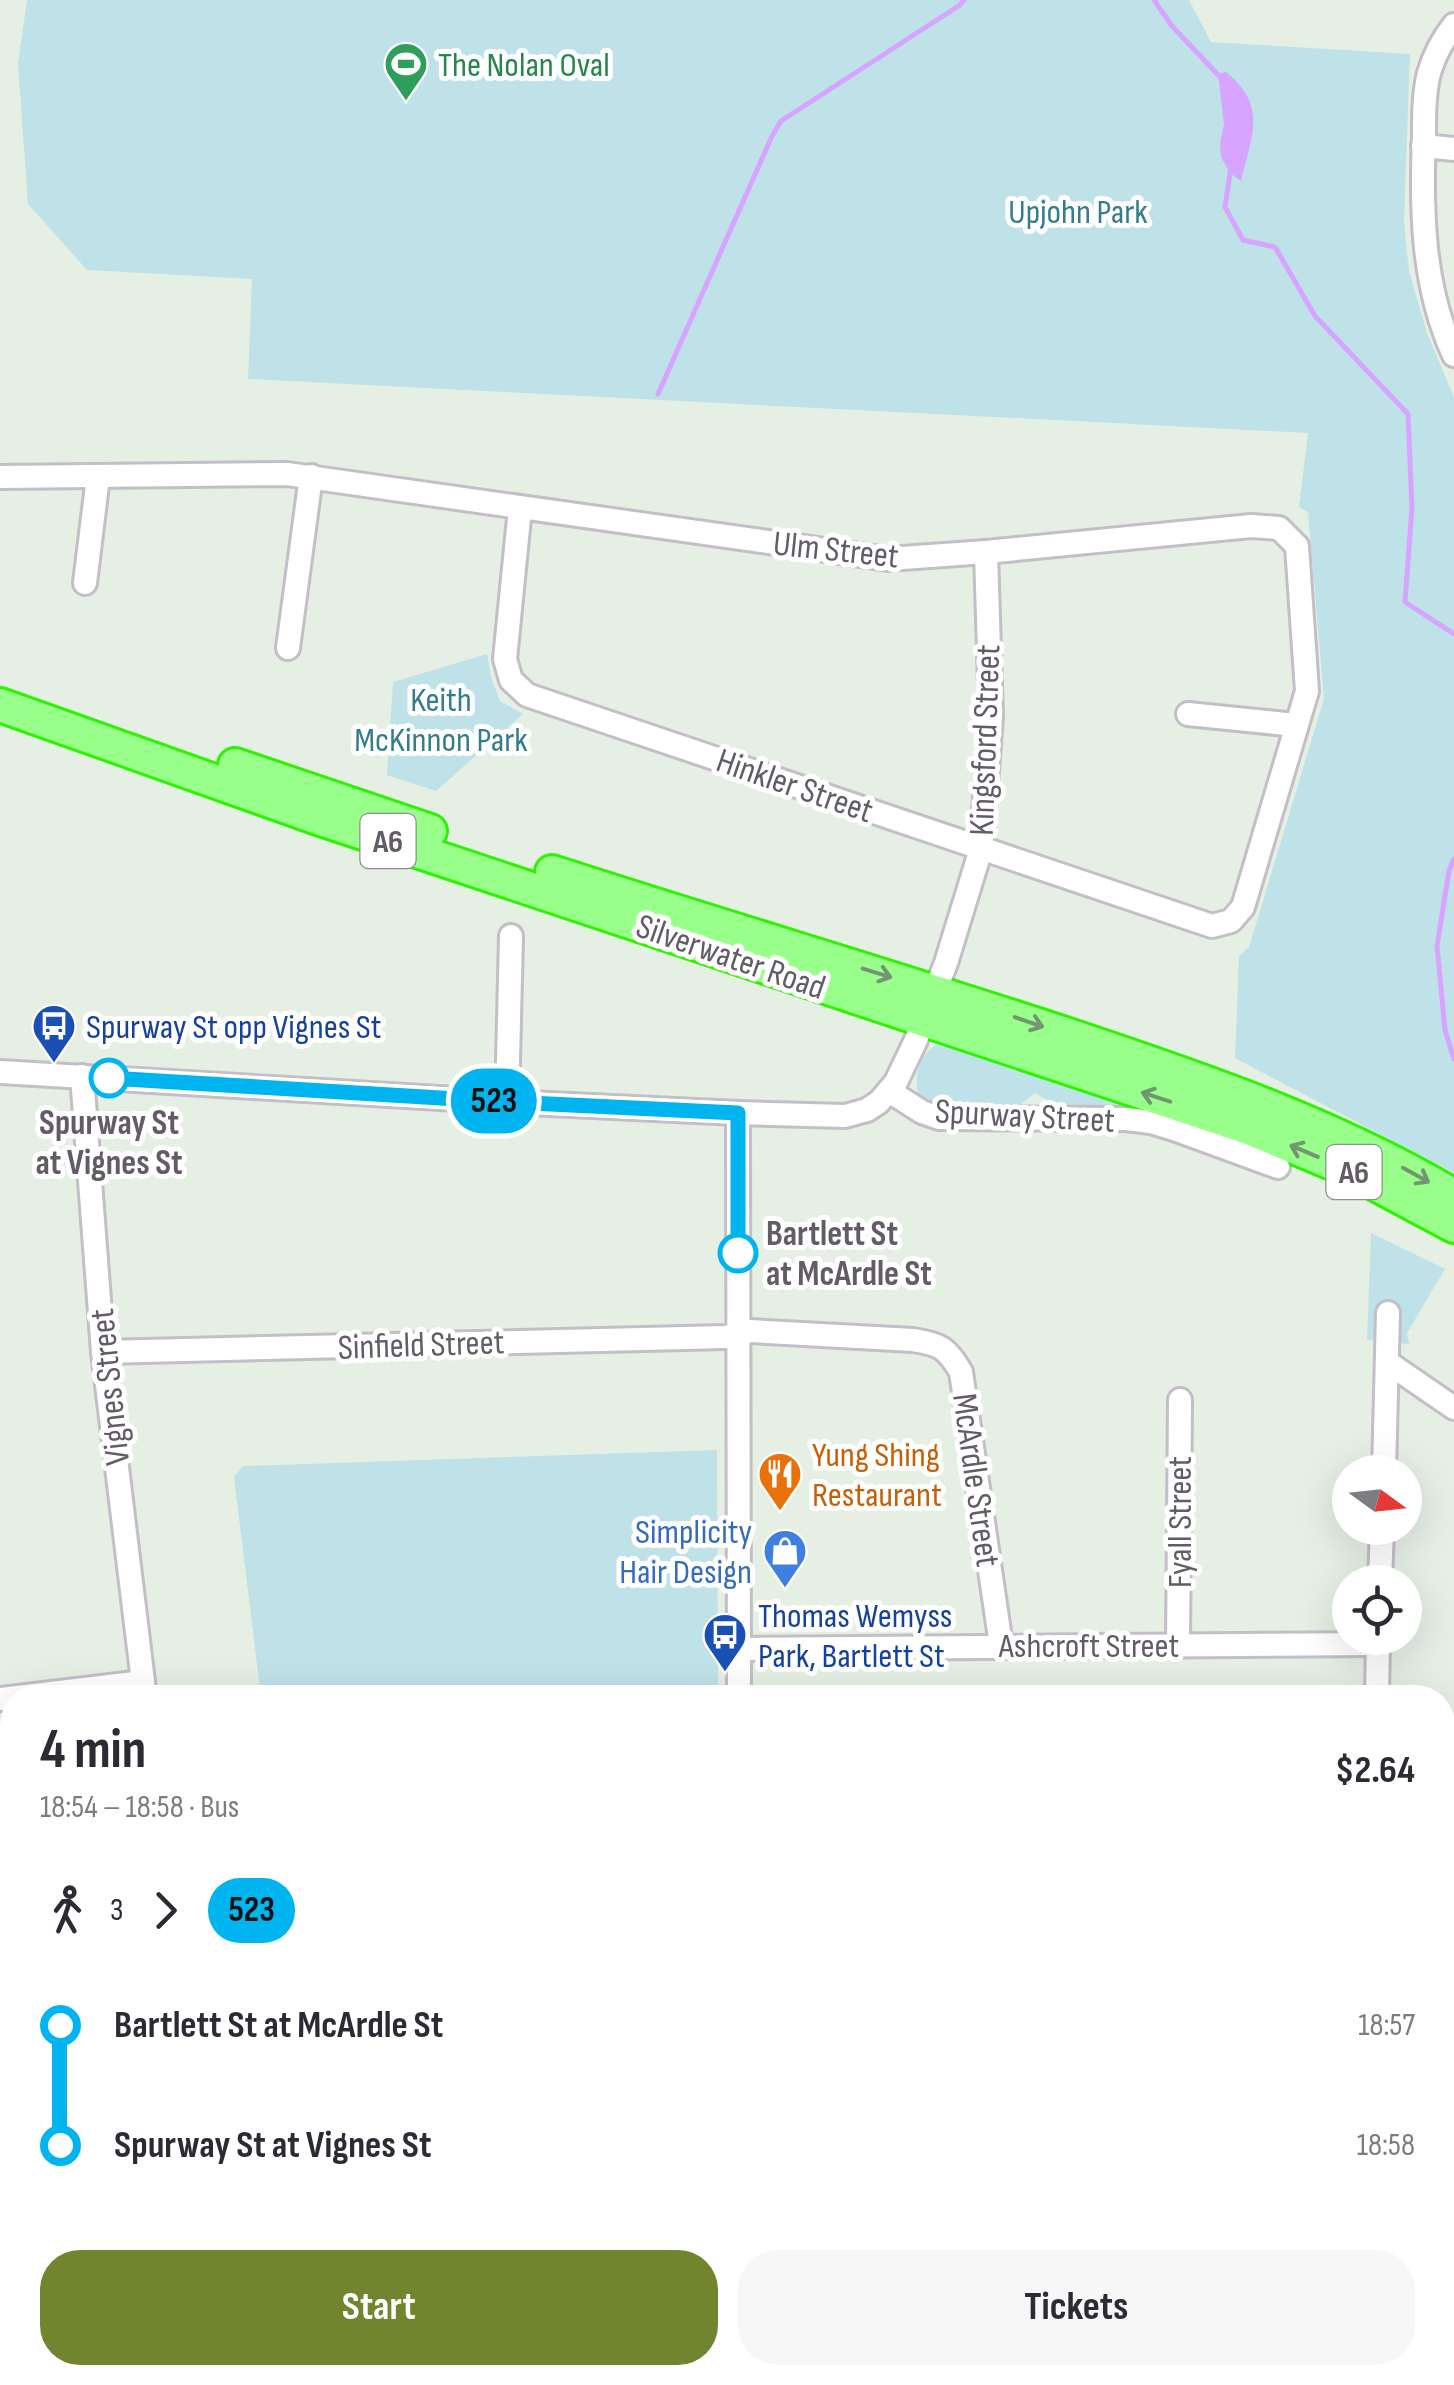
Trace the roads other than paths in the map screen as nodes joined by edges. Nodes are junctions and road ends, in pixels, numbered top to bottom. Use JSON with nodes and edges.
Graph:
{"nodes":[{"id":1,"x":1454,"y":25,"type":"edge"},
{"id":2,"x":1423,"y":146,"type":"junction"},
{"id":3,"x":1454,"y":148,"type":"edge"},
{"id":4,"x":1454,"y":356,"type":"edge"},
{"id":5,"x":311,"y":476,"type":"junction"},
{"id":6,"x":0,"y":477,"type":"edge"},
{"id":7,"x":98,"y":477,"type":"junction"},
{"id":8,"x":520,"y":508,"type":"junction"},
{"id":9,"x":986,"y":552,"type":"junction"},
{"id":10,"x":85,"y":583,"type":"dead end"},
{"id":11,"x":288,"y":648,"type":"dead end"},
{"id":12,"x":0,"y":685,"type":"edge"},
{"id":13,"x":0,"y":705,"type":"edge"},
{"id":14,"x":1188,"y":714,"type":"dead end"},
{"id":15,"x":1296,"y":725,"type":"junction"},
{"id":16,"x":981,"y":848,"type":"junction"},
{"id":17,"x":1242,"y":907,"type":"joint"},
{"id":18,"x":512,"y":936,"type":"dead end"},
{"id":19,"x":930,"y":1006,"type":"junction"},
{"id":20,"x":0,"y":1072,"type":"edge"},
{"id":21,"x":82,"y":1076,"type":"junction"},
{"id":22,"x":889,"y":1091,"type":"junction"},
{"id":23,"x":507,"y":1102,"type":"junction"},
{"id":24,"x":738,"y":1113,"type":"junction"},
{"id":25,"x":1278,"y":1167,"type":"dead end"},
{"id":26,"x":1454,"y":1196,"type":"edge"},
{"id":27,"x":1454,"y":1226,"type":"edge"},
{"id":28,"x":1388,"y":1313,"type":"dead end"},
{"id":29,"x":738,"y":1334,"type":"junction"},
{"id":30,"x":103,"y":1352,"type":"junction"},
{"id":31,"x":1388,"y":1362,"type":"junction"},
{"id":32,"x":1180,"y":1400,"type":"dead end"},
{"id":33,"x":1454,"y":1408,"type":"edge"},
{"id":34,"x":1385,"y":1455,"type":"edge"},
{"id":35,"x":1332,"y":1641,"type":"edge"},
{"id":36,"x":1001,"y":1645,"type":"junction"},
{"id":37,"x":1178,"y":1645,"type":"junction"},
{"id":38,"x":740,"y":1649,"type":"junction"},
{"id":39,"x":1378,"y":1655,"type":"edge"},
{"id":40,"x":143,"y":1685,"type":"edge"},
{"id":41,"x":739,"y":1685,"type":"edge"},
{"id":42,"x":1377,"y":1685,"type":"edge"}],
"edges":[{"from":1,"to":2,"type":"street"},
{"from":2,"to":3,"type":"street"},
{"from":2,"to":4,"type":"street"},
{"from":5,"to":7,"type":"street","name":"Ulm Street"},
{"from":5,"to":8,"type":"street","name":"Ulm Street"},
{"from":5,"to":11,"type":"street"},
{"from":6,"to":7,"type":"street","name":"Ulm Street"},
{"from":7,"to":10,"type":"street"},
{"from":8,"to":9,"type":"street","name":"Ulm Street"},
{"from":8,"to":16,"type":"street","name":"Hinkler Street"},
{"from":9,"to":15,"type":"street","name":"Ulm Street"},
{"from":9,"to":16,"type":"street","name":"Kingsford Street"},
{"from":12,"to":19,"type":"highway","name":"Silverwater Road","number":"A6","one_way":true},
{"from":13,"to":19,"type":"highway","name":"Silverwater Road","number":"A6"},
{"from":14,"to":15,"type":"street"},
{"from":15,"to":17,"type":"street","name":"Ulm Street"},
{"from":16,"to":17,"type":"street","name":"Hinkler Street"},
{"from":16,"to":19,"type":"street","name":"Kingsford Street"},
{"from":18,"to":23,"type":"street"},
{"from":19,"to":22,"type":"street","name":"Kingsford Street"},
{"from":19,"to":26,"type":"highway","name":"Silverwater Road","number":"A6","one_way":true},
{"from":27,"to":19,"type":"highway","name":"Silverwater Road","number":"A6","one_way":true},
{"from":20,"to":21,"type":"street","name":"Spurway Street"},
{"from":21,"to":23,"type":"street","name":"Spurway Street"},
{"from":21,"to":30,"type":"street","name":"Vignes Street"},
{"from":22,"to":24,"type":"street","name":"Spurway Street"},
{"from":22,"to":25,"type":"street","name":"Spurway Street"},
{"from":23,"to":24,"type":"street","name":"Spurway Street"},
{"from":24,"to":29,"type":"street"},
{"from":28,"to":31,"type":"street"},
{"from":29,"to":30,"type":"street","name":"Sinfield Street"},
{"from":29,"to":36,"type":"street","name":"McArdle Street"},
{"from":29,"to":38,"type":"street"},
{"from":30,"to":40,"type":"street","name":"Vignes Street"},
{"from":31,"to":33,"type":"street"},
{"from":31,"to":34,"type":"street"},
{"from":32,"to":37,"type":"street","name":"Fyall Street"},
{"from":35,"to":37,"type":"street","name":"Ashcroft Street"},
{"from":36,"to":37,"type":"street","name":"Ashcroft Street"},
{"from":36,"to":38,"type":"street","name":"Ashcroft Street"},
{"from":38,"to":41,"type":"street"},
{"from":39,"to":42,"type":"street"}]}
